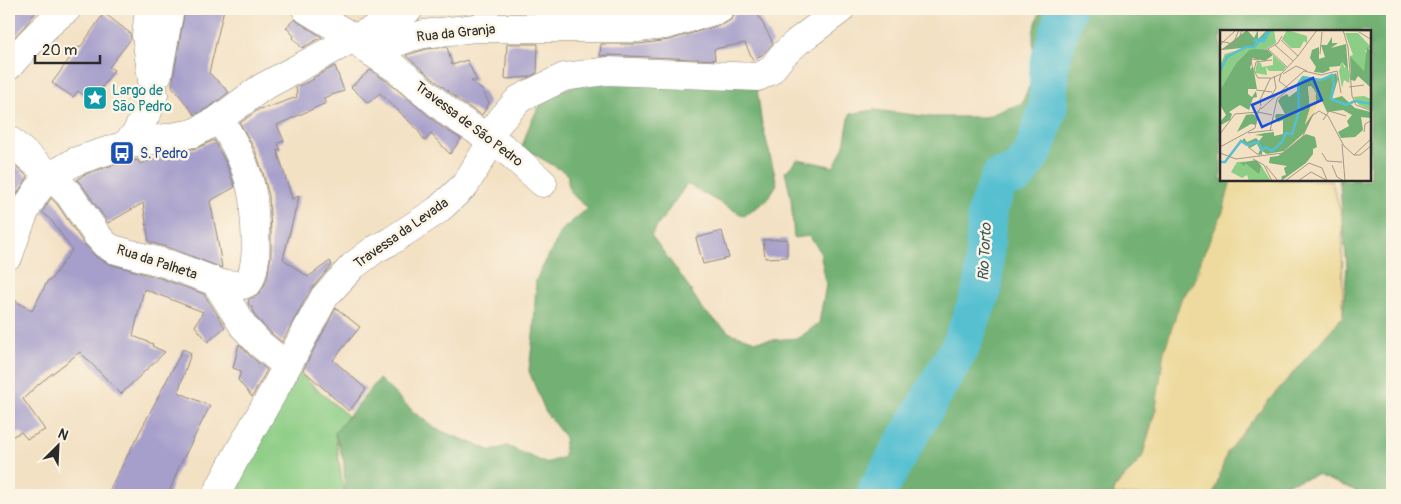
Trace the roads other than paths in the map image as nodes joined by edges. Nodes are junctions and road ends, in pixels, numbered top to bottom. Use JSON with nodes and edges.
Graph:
{"nodes":[{"id":1,"x":67,"y":9,"type":"edge"},
{"id":2,"x":149,"y":9,"type":"edge"},
{"id":3,"x":170,"y":9,"type":"edge"},
{"id":4,"x":306,"y":9,"type":"edge"},
{"id":5,"x":409,"y":9,"type":"edge"},
{"id":6,"x":720,"y":9,"type":"edge"},
{"id":7,"x":840,"y":9,"type":"edge"},
{"id":8,"x":361,"y":44,"type":"junction"},
{"id":9,"x":9,"y":66,"type":"edge"},
{"id":10,"x":154,"y":95,"type":"junction"},
{"id":11,"x":219,"y":120,"type":"junction"},
{"id":12,"x":487,"y":136,"type":"junction"},
{"id":13,"x":9,"y":140,"type":"edge"},
{"id":14,"x":125,"y":145,"type":"junction"},
{"id":15,"x":51,"y":176,"type":"junction"},
{"id":16,"x":543,"y":183,"type":"dead end"},
{"id":17,"x":9,"y":255,"type":"edge"},
{"id":18,"x":220,"y":288,"type":"junction"},
{"id":19,"x":287,"y":366,"type":"junction"},
{"id":20,"x":216,"y":495,"type":"edge"}],
"edges":[{"from":1,"to":9,"type":"street"},
{"from":2,"to":10,"type":"street"},
{"from":3,"to":10,"type":"street"},
{"from":4,"to":8,"type":"street","name":"Travessa de São Pedro"},
{"from":5,"to":8,"type":"street"},
{"from":6,"to":8,"type":"street","name":"Rua da Granja"},
{"from":7,"to":12,"type":"street","name":"Travessa da Levada"},
{"from":8,"to":11,"type":"street","name":"Rua da Granja"},
{"from":8,"to":12,"type":"street","name":"Travessa de São Pedro"},
{"from":10,"to":14,"type":"street"},
{"from":11,"to":14,"type":"street"},
{"from":11,"to":18,"type":"street"},
{"from":12,"to":16,"type":"street","name":"Travessa de São Pedro"},
{"from":12,"to":19,"type":"street","name":"Travessa da Levada"},
{"from":13,"to":15,"type":"street"},
{"from":14,"to":15,"type":"street"},
{"from":15,"to":17,"type":"street"},
{"from":15,"to":18,"type":"street","name":"Rua da Palheta"},
{"from":18,"to":19,"type":"street","name":"Rua da Palheta"},
{"from":19,"to":20,"type":"street","name":"Travessa da Levada"}]}
